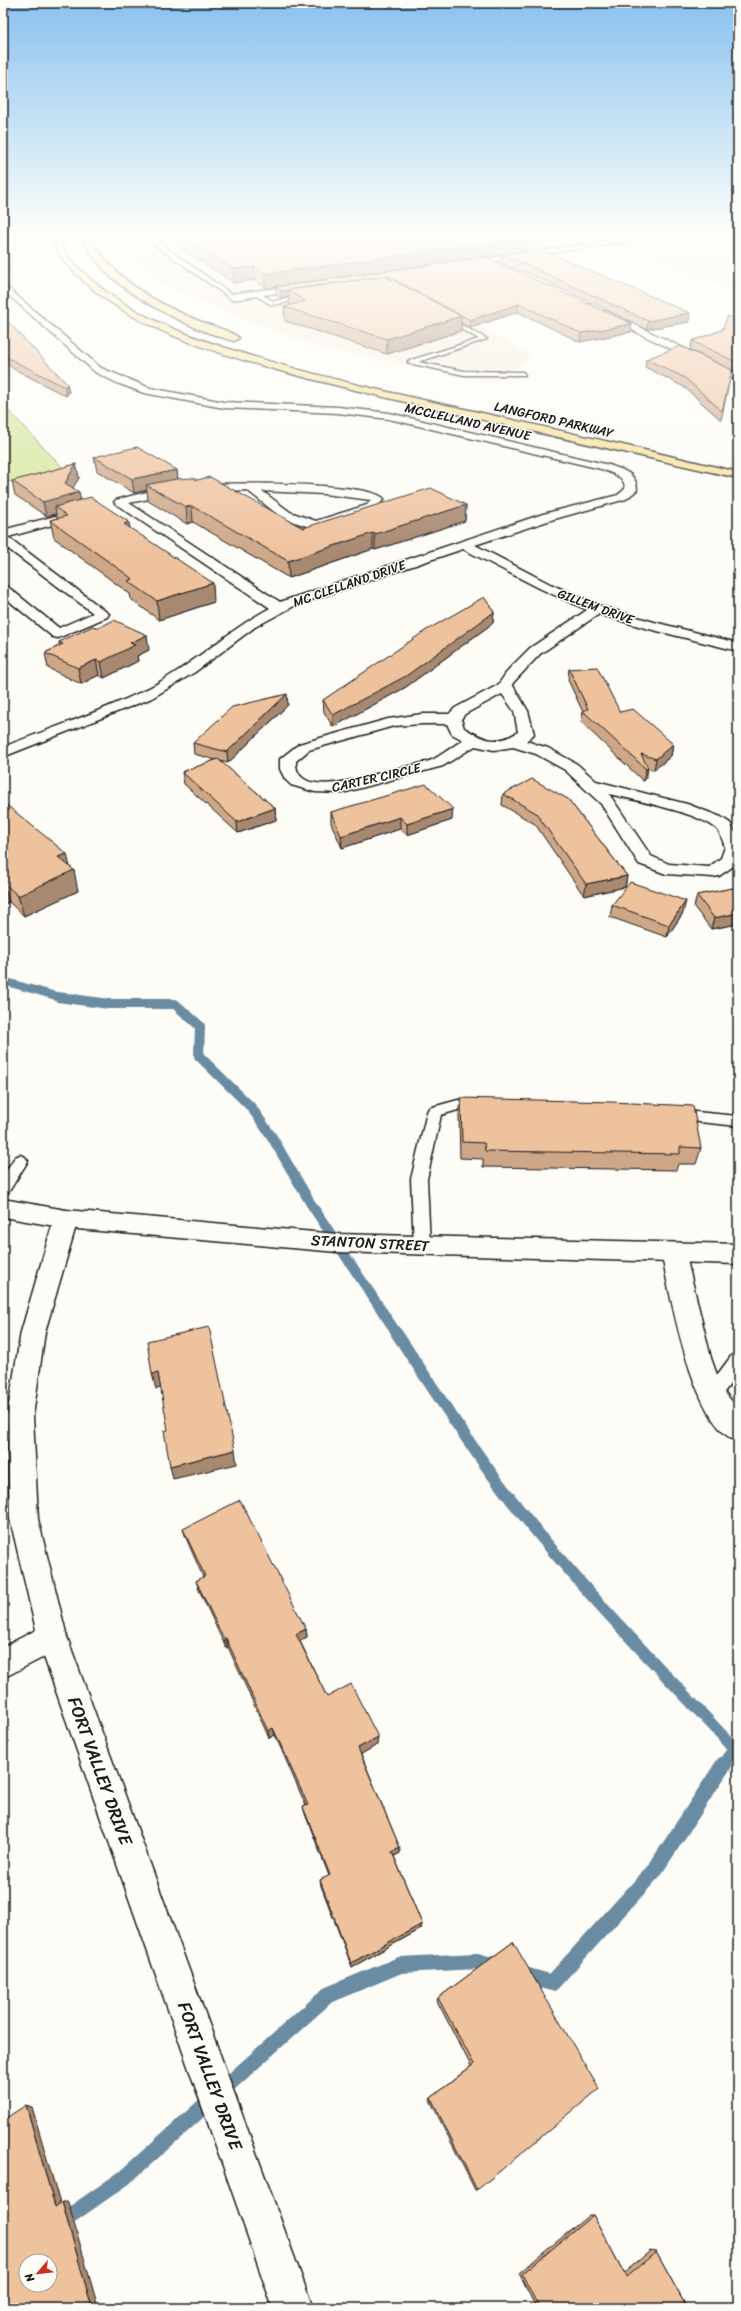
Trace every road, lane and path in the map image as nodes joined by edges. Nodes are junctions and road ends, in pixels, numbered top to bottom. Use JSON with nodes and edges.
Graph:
{"nodes":[{"id":1,"x":65,"y":341,"type":"edge"},
{"id":2,"x":198,"y":341,"type":"edge"},
{"id":3,"x":478,"y":341,"type":"edge"},
{"id":4,"x":660,"y":341,"type":"edge"},
{"id":5,"x":523,"y":374,"type":"dead end"},
{"id":6,"x":738,"y":378,"type":"edge"},
{"id":7,"x":556,"y":455,"type":"joint"},
{"id":8,"x":738,"y":475,"type":"edge"},
{"id":9,"x":250,"y":487,"type":"junction"},
{"id":10,"x":120,"y":502,"type":"junction"},
{"id":11,"x":107,"y":506,"type":"edge"},
{"id":12,"x":88,"y":511,"type":"edge"},
{"id":13,"x":3,"y":534,"type":"edge"},
{"id":14,"x":3,"y":539,"type":"edge"},
{"id":15,"x":463,"y":544,"type":"junction"},
{"id":16,"x":3,"y":590,"type":"edge"},
{"id":17,"x":280,"y":608,"type":"junction"},
{"id":18,"x":598,"y":609,"type":"junction"},
{"id":19,"x":738,"y":647,"type":"edge"},
{"id":20,"x":505,"y":687,"type":"junction"},
{"id":21,"x":453,"y":719,"type":"junction"},
{"id":22,"x":474,"y":740,"type":"junction"},
{"id":23,"x":511,"y":741,"type":"junction"},
{"id":24,"x":3,"y":752,"type":"edge"},
{"id":25,"x":590,"y":785,"type":"junction"},
{"id":26,"x":498,"y":1106,"type":"edge"},
{"id":27,"x":658,"y":1114,"type":"edge"},
{"id":28,"x":738,"y":1121,"type":"edge"},
{"id":29,"x":20,"y":1161,"type":"dead end"},
{"id":30,"x":3,"y":1189,"type":"edge"},
{"id":31,"x":3,"y":1208,"type":"edge"},
{"id":32,"x":66,"y":1219,"type":"junction"},
{"id":33,"x":422,"y":1246,"type":"junction"},
{"id":34,"x":673,"y":1252,"type":"junction"},
{"id":35,"x":738,"y":1254,"type":"edge"},
{"id":36,"x":738,"y":1360,"type":"edge"},
{"id":37,"x":712,"y":1394,"type":"junction"},
{"id":38,"x":738,"y":1430,"type":"edge"},
{"id":39,"x":52,"y":1637,"type":"junction"},
{"id":40,"x":3,"y":1663,"type":"edge"},
{"id":41,"x":293,"y":2308,"type":"edge"}],
"edges":[{"from":1,"to":7,"type":"street","name":"MCCLELLAND AVENUE"},
{"from":2,"to":8,"type":"highway","name":"LANGFORD PARKWAY"},
{"from":3,"to":5,"type":"lane"},
{"from":4,"to":6,"type":"street"},
{"from":7,"to":15,"type":"street","name":"MC CLELLAND DRIVE"},
{"from":9,"to":9,"type":"street"},
{"from":9,"to":10,"type":"street"},
{"from":10,"to":11,"type":"street"},
{"from":10,"to":17,"type":"street"},
{"from":12,"to":13,"type":"street"},
{"from":14,"to":16,"type":"street"},
{"from":15,"to":17,"type":"street","name":"MC CLELLAND DRIVE"},
{"from":15,"to":18,"type":"street","name":"GILLEM DRIVE"},
{"from":17,"to":24,"type":"street","name":"MC CLELLAND DRIVE"},
{"from":18,"to":19,"type":"street","name":"GILLEM DRIVE"},
{"from":18,"to":20,"type":"street"},
{"from":20,"to":21,"type":"street"},
{"from":20,"to":23,"type":"street"},
{"from":21,"to":22,"type":"street"},
{"from":21,"to":22,"type":"street","name":"CARTER CIRCLE"},
{"from":22,"to":23,"type":"street"},
{"from":23,"to":25,"type":"street"},
{"from":25,"to":25,"type":"street"},
{"from":26,"to":33,"type":"lane"},
{"from":27,"to":28,"type":"lane"},
{"from":29,"to":30,"type":"lane"},
{"from":31,"to":32,"type":"street","name":"STANTON STREET"},
{"from":32,"to":33,"type":"street","name":"STANTON STREET"},
{"from":32,"to":39,"type":"street","name":"FORT VALLEY DRIVE"},
{"from":33,"to":34,"type":"street","name":"STANTON STREET"},
{"from":34,"to":35,"type":"street","name":"STANTON STREET"},
{"from":34,"to":37,"type":"street"},
{"from":36,"to":37,"type":"lane"},
{"from":37,"to":38,"type":"street"},
{"from":39,"to":40,"type":"street"},
{"from":39,"to":41,"type":"street","name":"FORT VALLEY DRIVE"}]}
